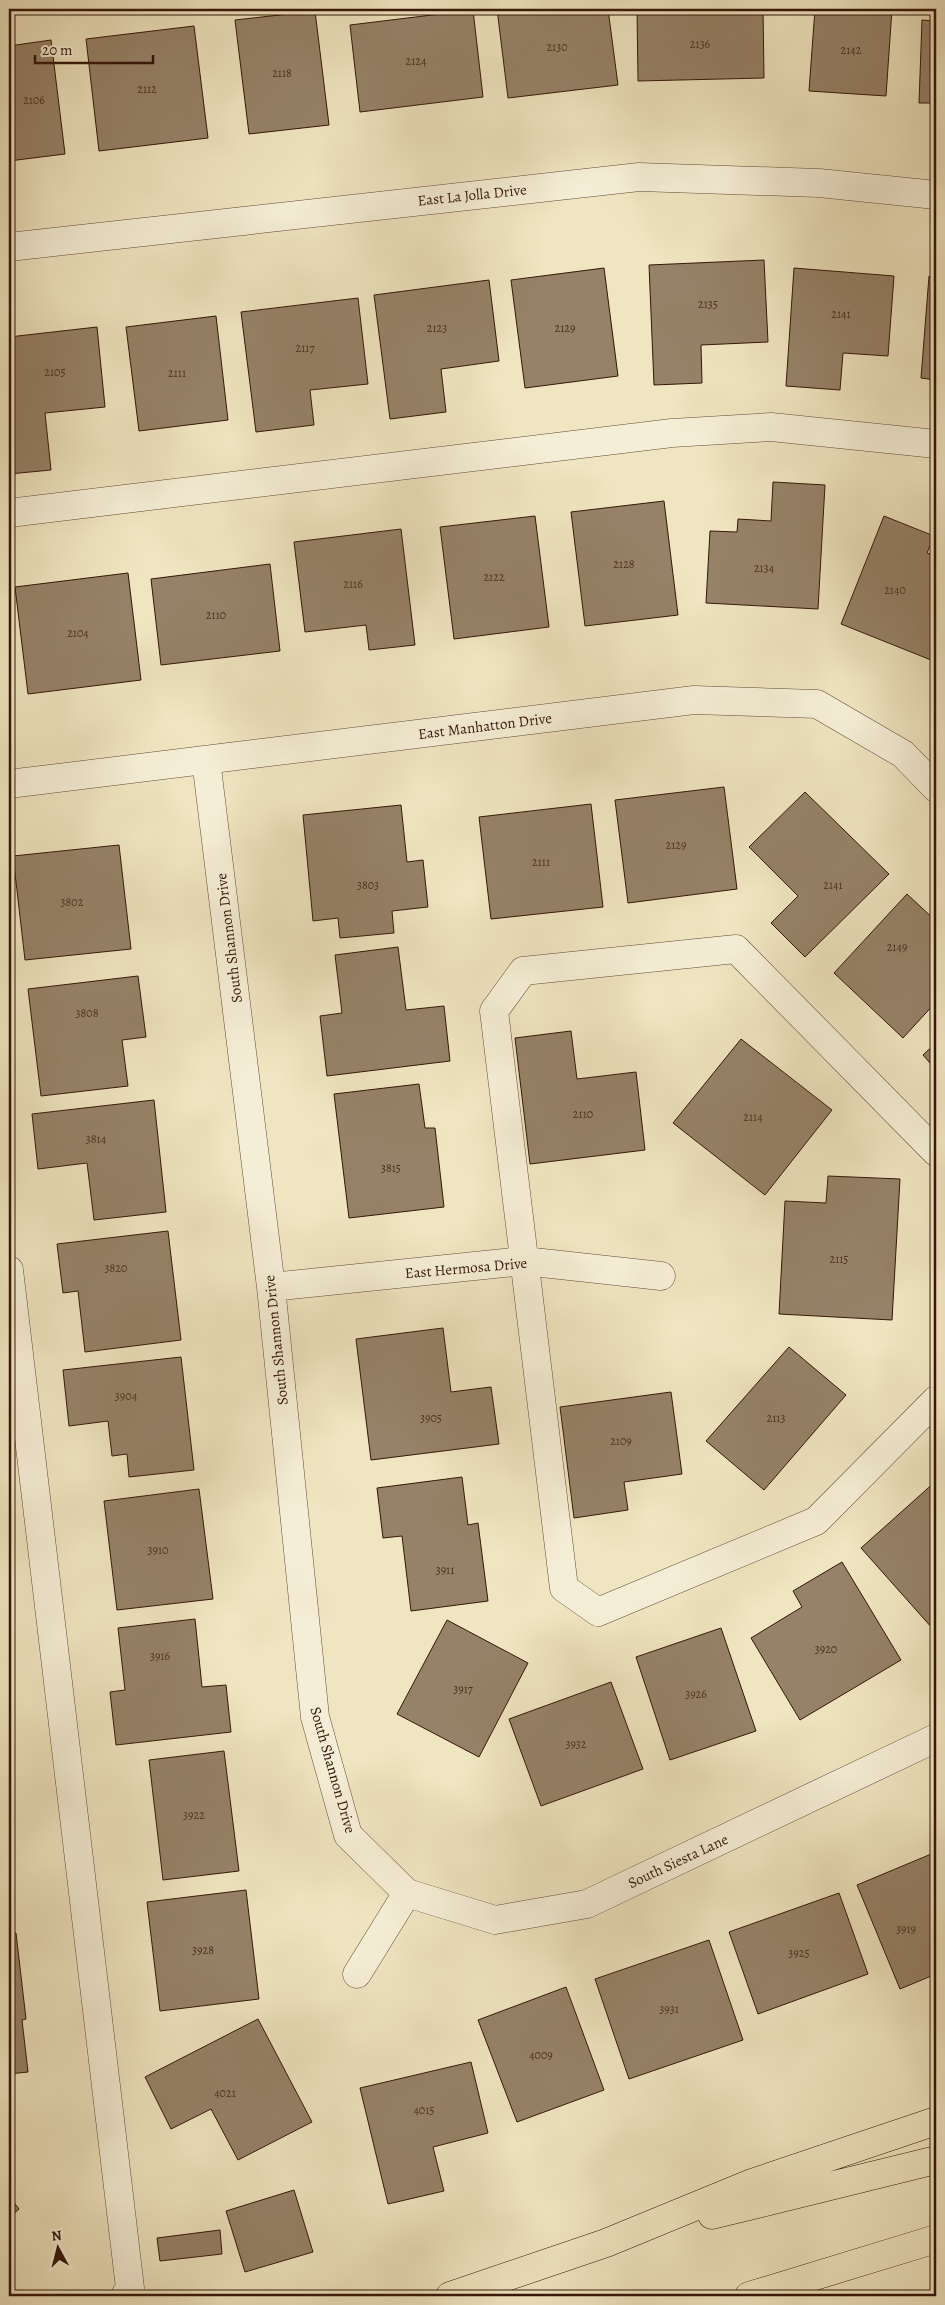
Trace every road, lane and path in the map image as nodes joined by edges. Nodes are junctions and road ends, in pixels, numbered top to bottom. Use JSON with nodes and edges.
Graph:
{"nodes":[{"id":1,"x":936,"y":195,"type":"edge"},
{"id":2,"x":9,"y":247,"type":"edge"},
{"id":3,"x":936,"y":444,"type":"edge"},
{"id":4,"x":9,"y":513,"type":"edge"},
{"id":5,"x":206,"y":760,"type":"junction"},
{"id":6,"x":9,"y":784,"type":"edge"},
{"id":7,"x":936,"y":788,"type":"edge"},
{"id":8,"x":936,"y":1152,"type":"edge"},
{"id":9,"x":524,"y":1261,"type":"junction"},
{"id":10,"x":9,"y":1270,"type":"edge"},
{"id":11,"x":661,"y":1276,"type":"dead end"},
{"id":12,"x":271,"y":1286,"type":"junction"},
{"id":13,"x":936,"y":1400,"type":"edge"},
{"id":14,"x":936,"y":1738,"type":"edge"},
{"id":15,"x":407,"y":1893,"type":"junction"},
{"id":16,"x":357,"y":1974,"type":"dead end"},
{"id":17,"x":936,"y":2121,"type":"edge"},
{"id":18,"x":936,"y":2160,"type":"edge"},
{"id":19,"x":936,"y":2239,"type":"edge"},
{"id":20,"x":606,"y":2243,"type":"junction"},
{"id":21,"x":760,"y":2293,"type":"edge"},
{"id":22,"x":125,"y":2296,"type":"edge"},
{"id":23,"x":450,"y":2296,"type":"edge"}],
"edges":[{"from":1,"to":2,"type":"street","name":"East La Jolla Drive"},
{"from":3,"to":4,"type":"street"},
{"from":5,"to":6,"type":"street","name":"East Manhatton Drive"},
{"from":5,"to":7,"type":"street","name":"East Manhatton Drive"},
{"from":5,"to":12,"type":"street","name":"South Shannon Drive"},
{"from":8,"to":9,"type":"street"},
{"from":9,"to":11,"type":"street","name":"East Hermosa Drive"},
{"from":9,"to":12,"type":"street","name":"East Hermosa Drive"},
{"from":9,"to":13,"type":"street"},
{"from":10,"to":22,"type":"street"},
{"from":12,"to":15,"type":"street","name":"South Shannon Drive"},
{"from":14,"to":15,"type":"street","name":"South Siesta Lane"},
{"from":15,"to":16,"type":"street"},
{"from":17,"to":20,"type":"highway"},
{"from":18,"to":20,"type":"highway"},
{"from":19,"to":21,"type":"highway"},
{"from":20,"to":23,"type":"highway"}]}
